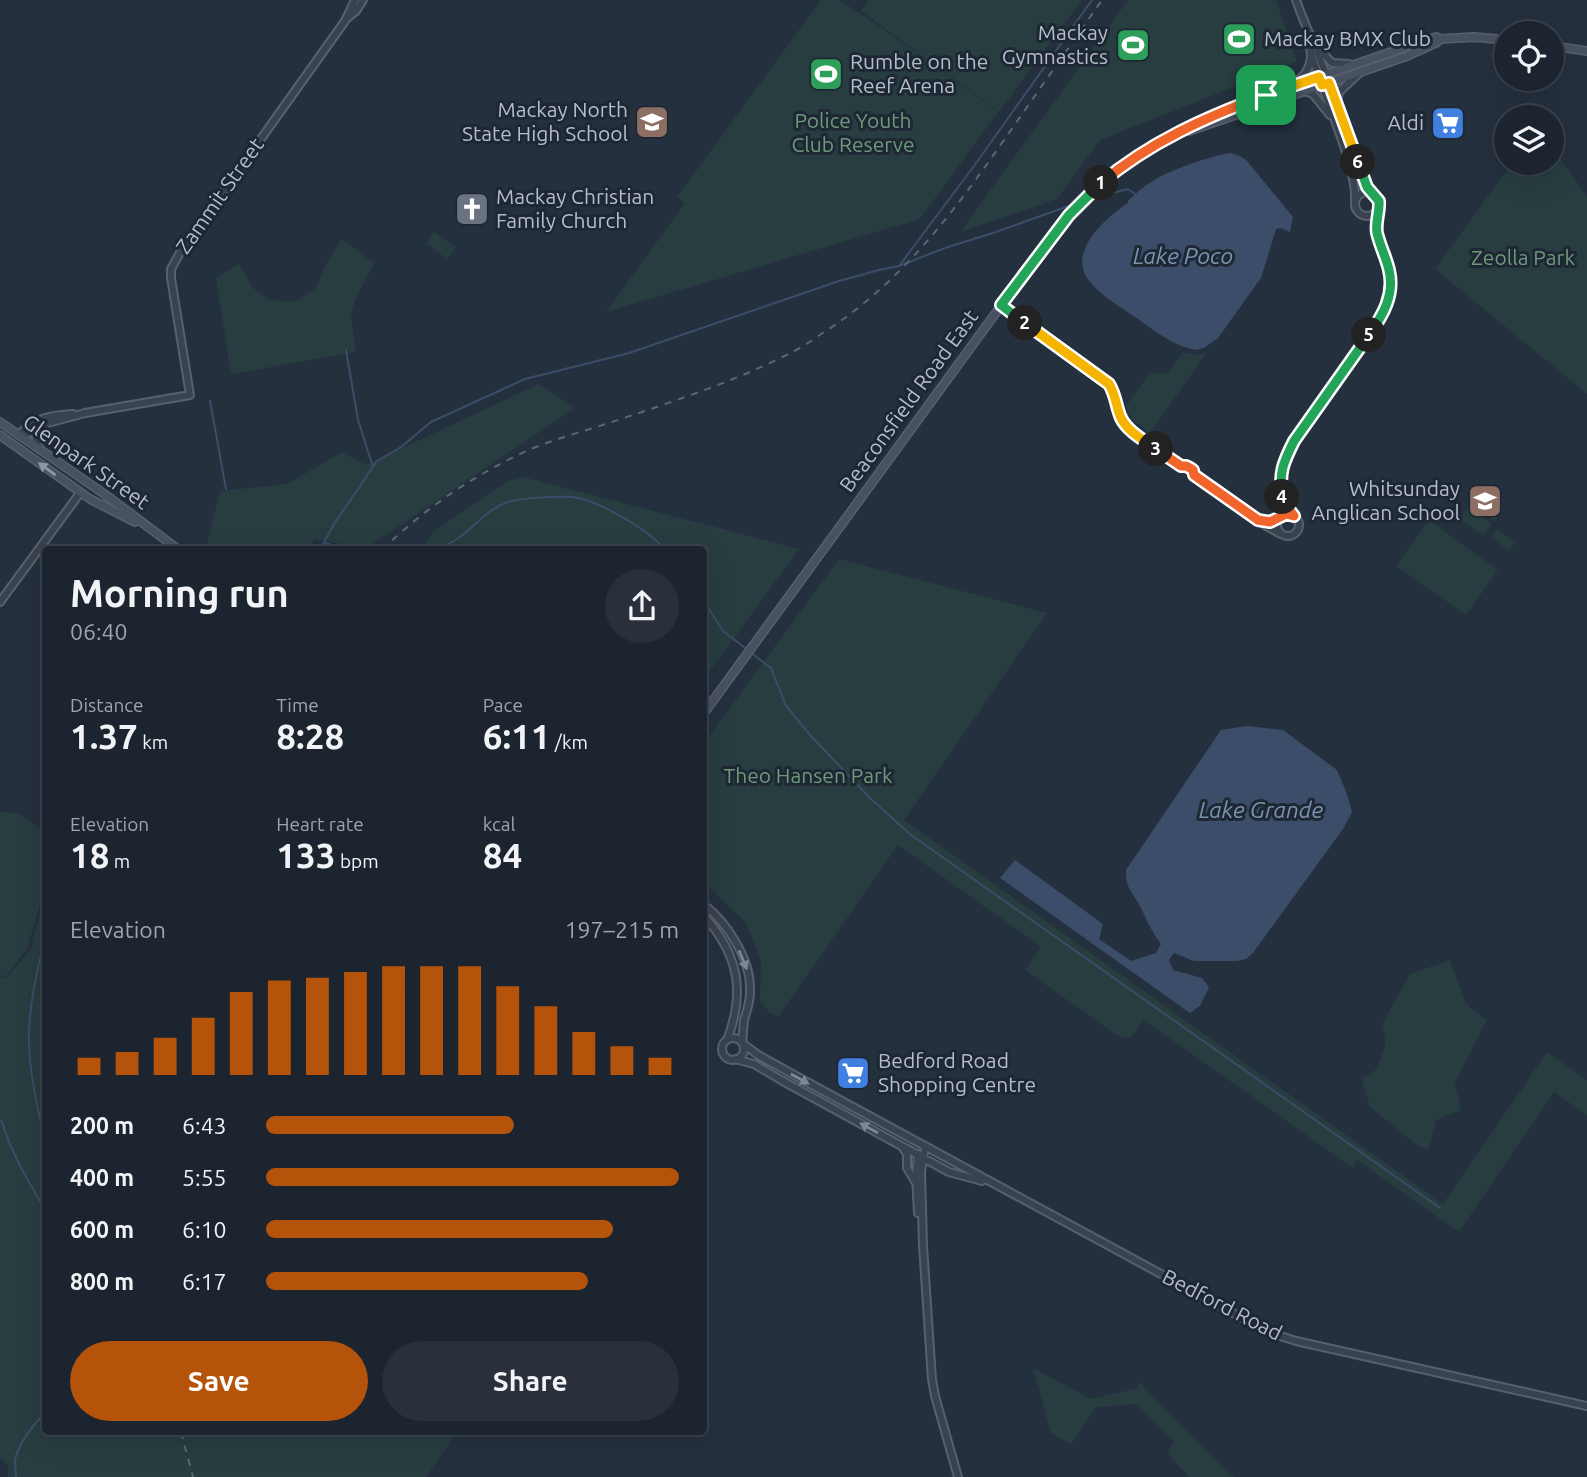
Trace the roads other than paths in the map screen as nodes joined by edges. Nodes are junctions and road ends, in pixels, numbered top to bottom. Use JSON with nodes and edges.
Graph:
{"nodes":[{"id":1,"x":355,"y":0,"type":"edge"},
{"id":2,"x":363,"y":0,"type":"edge"},
{"id":3,"x":1296,"y":0,"type":"edge"},
{"id":4,"x":345,"y":21,"type":"junction"},
{"id":5,"x":1307,"y":32,"type":"junction"},
{"id":6,"x":1494,"y":39,"type":"edge"},
{"id":7,"x":1313,"y":41,"type":"junction"},
{"id":8,"x":1564,"y":48,"type":"edge"},
{"id":9,"x":1587,"y":51,"type":"edge"},
{"id":10,"x":1311,"y":54,"type":"junction"},
{"id":11,"x":1360,"y":68,"type":"junction"},
{"id":12,"x":1324,"y":80,"type":"junction"},
{"id":13,"x":1305,"y":91,"type":"junction"},
{"id":14,"x":1266,"y":95,"type":"junction"},
{"id":15,"x":1337,"y":103,"type":"junction"},
{"id":16,"x":1335,"y":122,"type":"junction"},
{"id":17,"x":1171,"y":137,"type":"junction"},
{"id":18,"x":1373,"y":193,"type":"junction"},
{"id":19,"x":1355,"y":201,"type":"junction"},
{"id":20,"x":1377,"y":211,"type":"junction"},
{"id":21,"x":1362,"y":216,"type":"junction"},
{"id":22,"x":1377,"y":233,"type":"junction"},
{"id":23,"x":1001,"y":305,"type":"junction"},
{"id":24,"x":85,"y":413,"type":"junction"},
{"id":25,"x":59,"y":420,"type":"junction"},
{"id":26,"x":0,"y":422,"type":"edge"},
{"id":27,"x":0,"y":435,"type":"edge"},
{"id":28,"x":20,"y":436,"type":"junction"},
{"id":29,"x":14,"y":445,"type":"junction"},
{"id":30,"x":40,"y":449,"type":"junction"},
{"id":31,"x":87,"y":482,"type":"junction"},
{"id":32,"x":79,"y":493,"type":"junction"},
{"id":33,"x":1282,"y":498,"type":"junction"},
{"id":34,"x":1294,"y":516,"type":"junction"},
{"id":35,"x":1279,"y":518,"type":"junction"},
{"id":36,"x":1258,"y":520,"type":"junction"},
{"id":37,"x":152,"y":530,"type":"junction"},
{"id":38,"x":1280,"y":534,"type":"junction"},
{"id":39,"x":173,"y":546,"type":"edge"},
{"id":40,"x":0,"y":602,"type":"edge"},
{"id":41,"x":707,"y":709,"type":"edge"},
{"id":42,"x":707,"y":908,"type":"edge"},
{"id":43,"x":707,"y":920,"type":"edge"},
{"id":44,"x":727,"y":1040,"type":"junction"},
{"id":45,"x":742,"y":1043,"type":"junction"},
{"id":46,"x":735,"y":1059,"type":"junction"},
{"id":47,"x":901,"y":1146,"type":"junction"},
{"id":48,"x":922,"y":1146,"type":"junction"},
{"id":49,"x":920,"y":1156,"type":"junction"},
{"id":50,"x":997,"y":1186,"type":"junction"},
{"id":51,"x":917,"y":1188,"type":"junction"},
{"id":52,"x":923,"y":1246,"type":"junction"},
{"id":53,"x":1587,"y":1406,"type":"edge"},
{"id":54,"x":958,"y":1477,"type":"edge"}],
"edges":[{"from":1,"to":4,"type":"street","name":"Zammit Street"},
{"from":2,"to":4,"type":"street","name":"Zammit Street"},
{"from":3,"to":5,"type":"street"},
{"from":4,"to":24,"type":"street","name":"Zammit Street"},
{"from":5,"to":7,"type":"street"},
{"from":5,"to":10,"type":"street"},
{"from":6,"to":11,"type":"main road","name":"Beaconsfield Road East"},
{"from":7,"to":11,"type":"street"},
{"from":7,"to":12,"type":"street"},
{"from":8,"to":9,"type":"main road"},
{"from":10,"to":12,"type":"street"},
{"from":10,"to":14,"type":"street"},
{"from":11,"to":12,"type":"main road","name":"Beaconsfield Road East"},
{"from":11,"to":15,"type":"street"},
{"from":12,"to":13,"type":"main road","name":"Beaconsfield Road East"},
{"from":12,"to":14,"type":"main road","name":"Beaconsfield Road East"},
{"from":12,"to":15,"type":"street"},
{"from":12,"to":16,"type":"street"},
{"from":13,"to":16,"type":"street"},
{"from":13,"to":17,"type":"main road","name":"Beaconsfield Road East"},
{"from":14,"to":17,"type":"main road","name":"Beaconsfield Road East"},
{"from":15,"to":18,"type":"street"},
{"from":16,"to":19,"type":"street"},
{"from":17,"to":23,"type":"main road","name":"Beaconsfield Road East"},
{"from":18,"to":19,"type":"street"},
{"from":18,"to":20,"type":"street"},
{"from":19,"to":21,"type":"street"},
{"from":20,"to":21,"type":"street"},
{"from":20,"to":22,"type":"street"},
{"from":21,"to":22,"type":"street"},
{"from":22,"to":33,"type":"street"},
{"from":23,"to":36,"type":"street"},
{"from":23,"to":41,"type":"main road","name":"Beaconsfield Road East"},
{"from":24,"to":25,"type":"street"},
{"from":24,"to":28,"type":"street"},
{"from":25,"to":28,"type":"street"},
{"from":25,"to":30,"type":"street"},
{"from":26,"to":28,"type":"main road","name":"Glenpark Street"},
{"from":27,"to":29,"type":"main road","name":"Glenpark Street"},
{"from":28,"to":29,"type":"main road"},
{"from":28,"to":30,"type":"main road","name":"Glenpark Street"},
{"from":32,"to":29,"type":"main road","name":"Glenpark Street","one_way":true},
{"from":30,"to":31,"type":"main road","name":"Glenpark Street"},
{"from":31,"to":32,"type":"main road"},
{"from":31,"to":37,"type":"main road","name":"Glenpark Street"},
{"from":32,"to":37,"type":"main road","name":"Glenpark Street"},
{"from":32,"to":40,"type":"street"},
{"from":33,"to":34,"type":"street"},
{"from":33,"to":35,"type":"street"},
{"from":34,"to":35,"type":"street"},
{"from":34,"to":38,"type":"street"},
{"from":35,"to":36,"type":"street"},
{"from":35,"to":38,"type":"street"},
{"from":36,"to":38,"type":"street"},
{"from":37,"to":39,"type":"main road","name":"Glenpark Street"},
{"from":42,"to":45,"type":"street","one_way":true},
{"from":43,"to":44,"type":"street"},
{"from":44,"to":45,"type":"street"},
{"from":44,"to":46,"type":"street"},
{"from":45,"to":46,"type":"street"},
{"from":45,"to":48,"type":"street","name":"Bedford Road","one_way":true},
{"from":47,"to":46,"type":"street","name":"Bedford Road","one_way":true},
{"from":47,"to":49,"type":"street","name":"Bedford Road"},
{"from":47,"to":51,"type":"street"},
{"from":48,"to":49,"type":"street"},
{"from":48,"to":50,"type":"street","name":"Bedford Road"},
{"from":49,"to":50,"type":"street","name":"Bedford Road"},
{"from":49,"to":51,"type":"street"},
{"from":49,"to":52,"type":"street"},
{"from":50,"to":53,"type":"street","name":"Bedford Road"},
{"from":51,"to":52,"type":"street"},
{"from":52,"to":54,"type":"street"}]}
